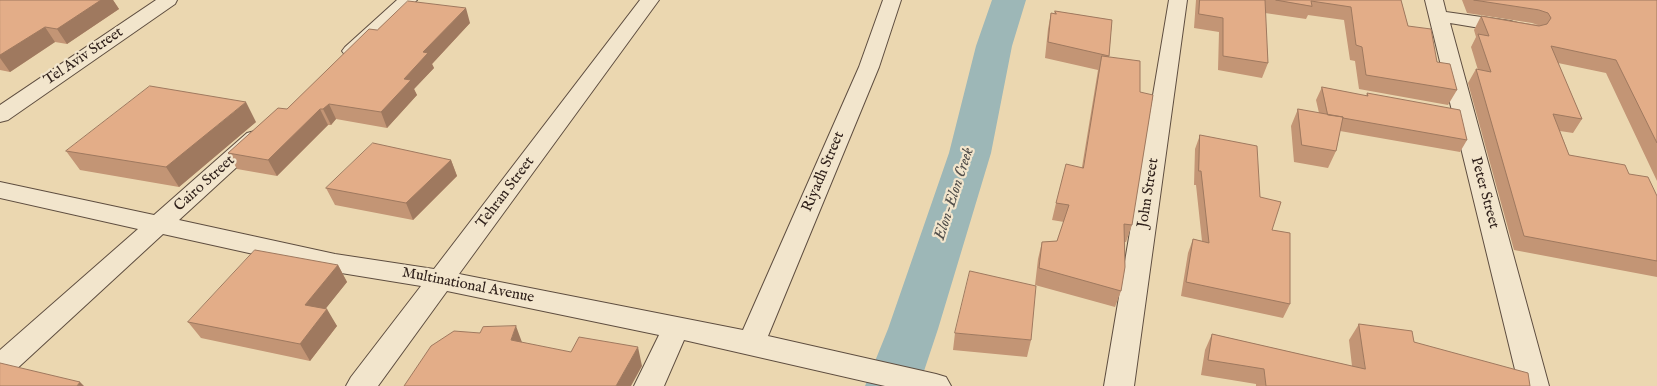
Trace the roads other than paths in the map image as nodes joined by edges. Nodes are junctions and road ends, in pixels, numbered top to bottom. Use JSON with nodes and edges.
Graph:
{"nodes":[{"id":1,"x":168,"y":0,"type":"edge"},
{"id":2,"x":408,"y":0,"type":"edge"},
{"id":3,"x":650,"y":0,"type":"edge"},
{"id":4,"x":892,"y":0,"type":"edge"},
{"id":5,"x":1178,"y":0,"type":"edge"},
{"id":6,"x":1436,"y":8,"type":"edge"},
{"id":7,"x":1531,"y":31,"type":"edge"},
{"id":8,"x":335,"y":66,"type":"edge"},
{"id":9,"x":0,"y":115,"type":"edge"},
{"id":10,"x":269,"y":126,"type":"edge"},
{"id":11,"x":0,"y":190,"type":"edge"},
{"id":12,"x":158,"y":226,"type":"junction"},
{"id":13,"x":440,"y":280,"type":"junction"},
{"id":14,"x":676,"y":328,"type":"junction"},
{"id":15,"x":751,"y":343,"type":"junction"},
{"id":16,"x":0,"y":367,"type":"edge"},
{"id":17,"x":931,"y":385,"type":"edge"},
{"id":18,"x":361,"y":386,"type":"edge"},
{"id":19,"x":649,"y":386,"type":"edge"},
{"id":20,"x":1119,"y":386,"type":"edge"},
{"id":21,"x":1534,"y":386,"type":"edge"}],
"edges":[{"from":1,"to":9,"type":"street","name":"Tel Aviv Street"},
{"from":2,"to":8,"type":"street"},
{"from":3,"to":13,"type":"street","name":"Tehran Street"},
{"from":4,"to":15,"type":"street","name":"Riyadh Street"},
{"from":5,"to":20,"type":"street","name":"John Street"},
{"from":6,"to":7,"type":"street"},
{"from":6,"to":21,"type":"street","name":"Peter Street"},
{"from":10,"to":12,"type":"street","name":"Cairo Street"},
{"from":11,"to":12,"type":"street","name":"Multinational Avenue"},
{"from":12,"to":13,"type":"street","name":"Multinational Avenue"},
{"from":12,"to":16,"type":"street","name":"Cairo Street"},
{"from":13,"to":14,"type":"street","name":"Multinational Avenue"},
{"from":13,"to":18,"type":"street","name":"Tehran Street"},
{"from":14,"to":15,"type":"street","name":"Multinational Avenue"},
{"from":14,"to":19,"type":"street"},
{"from":15,"to":17,"type":"street","name":"Multinational Avenue"}]}
